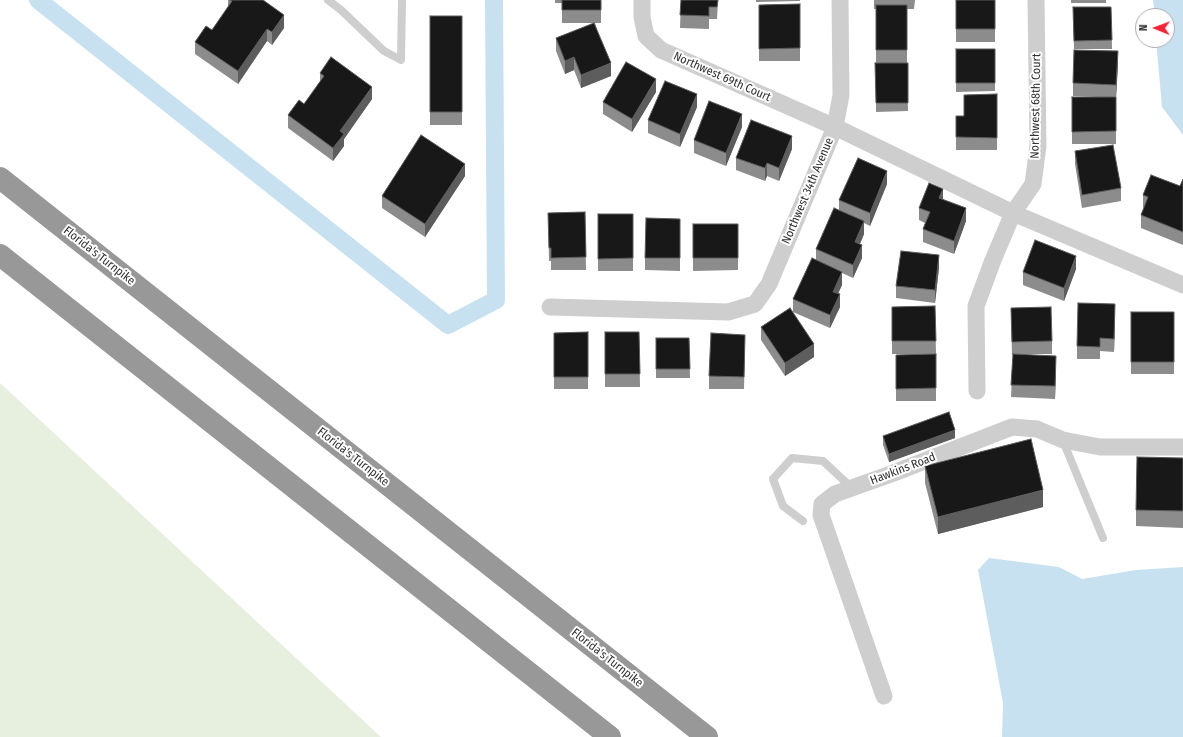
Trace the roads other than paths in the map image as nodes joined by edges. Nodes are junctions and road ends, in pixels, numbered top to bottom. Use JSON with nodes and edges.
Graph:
{"nodes":[{"id":1,"x":328,"y":0,"type":"edge"},
{"id":2,"x":402,"y":0,"type":"edge"},
{"id":3,"x":642,"y":0,"type":"edge"},
{"id":4,"x":840,"y":0,"type":"edge"},
{"id":5,"x":1036,"y":0,"type":"edge"},
{"id":6,"x":835,"y":127,"type":"junction"},
{"id":7,"x":0,"y":178,"type":"edge"},
{"id":8,"x":1013,"y":213,"type":"junction"},
{"id":9,"x":0,"y":255,"type":"edge"},
{"id":10,"x":1183,"y":285,"type":"edge"},
{"id":11,"x":550,"y":307,"type":"dead end"},
{"id":12,"x":977,"y":391,"type":"dead end"},
{"id":13,"x":1063,"y":440,"type":"junction"},
{"id":14,"x":1183,"y":447,"type":"edge"},
{"id":15,"x":852,"y":488,"type":"junction"},
{"id":16,"x":803,"y":521,"type":"dead end"},
{"id":17,"x":1103,"y":538,"type":"dead end"},
{"id":18,"x":884,"y":696,"type":"dead end"},
{"id":19,"x":610,"y":737,"type":"edge"},
{"id":20,"x":706,"y":737,"type":"edge"}],
"edges":[{"from":1,"to":2,"type":"lane"},
{"from":3,"to":6,"type":"street","name":"Northwest 69th Court"},
{"from":4,"to":6,"type":"street"},
{"from":5,"to":8,"type":"street","name":"Northwest 68th Court"},
{"from":6,"to":8,"type":"street","name":"Northwest 34th Avenue"},
{"from":6,"to":11,"type":"street","name":"Northwest 34th Avenue"},
{"from":7,"to":20,"type":"highway","name":"Florida's Turnpike"},
{"from":8,"to":10,"type":"street","name":"Northwest 34th Avenue"},
{"from":8,"to":12,"type":"street","name":"Northwest 68th Court"},
{"from":9,"to":19,"type":"highway"},
{"from":13,"to":14,"type":"street","name":"Hawkins Road"},
{"from":13,"to":15,"type":"street","name":"Hawkins Road"},
{"from":13,"to":17,"type":"lane"},
{"from":15,"to":16,"type":"lane"},
{"from":15,"to":18,"type":"street","name":"Hawkins Road"}]}
